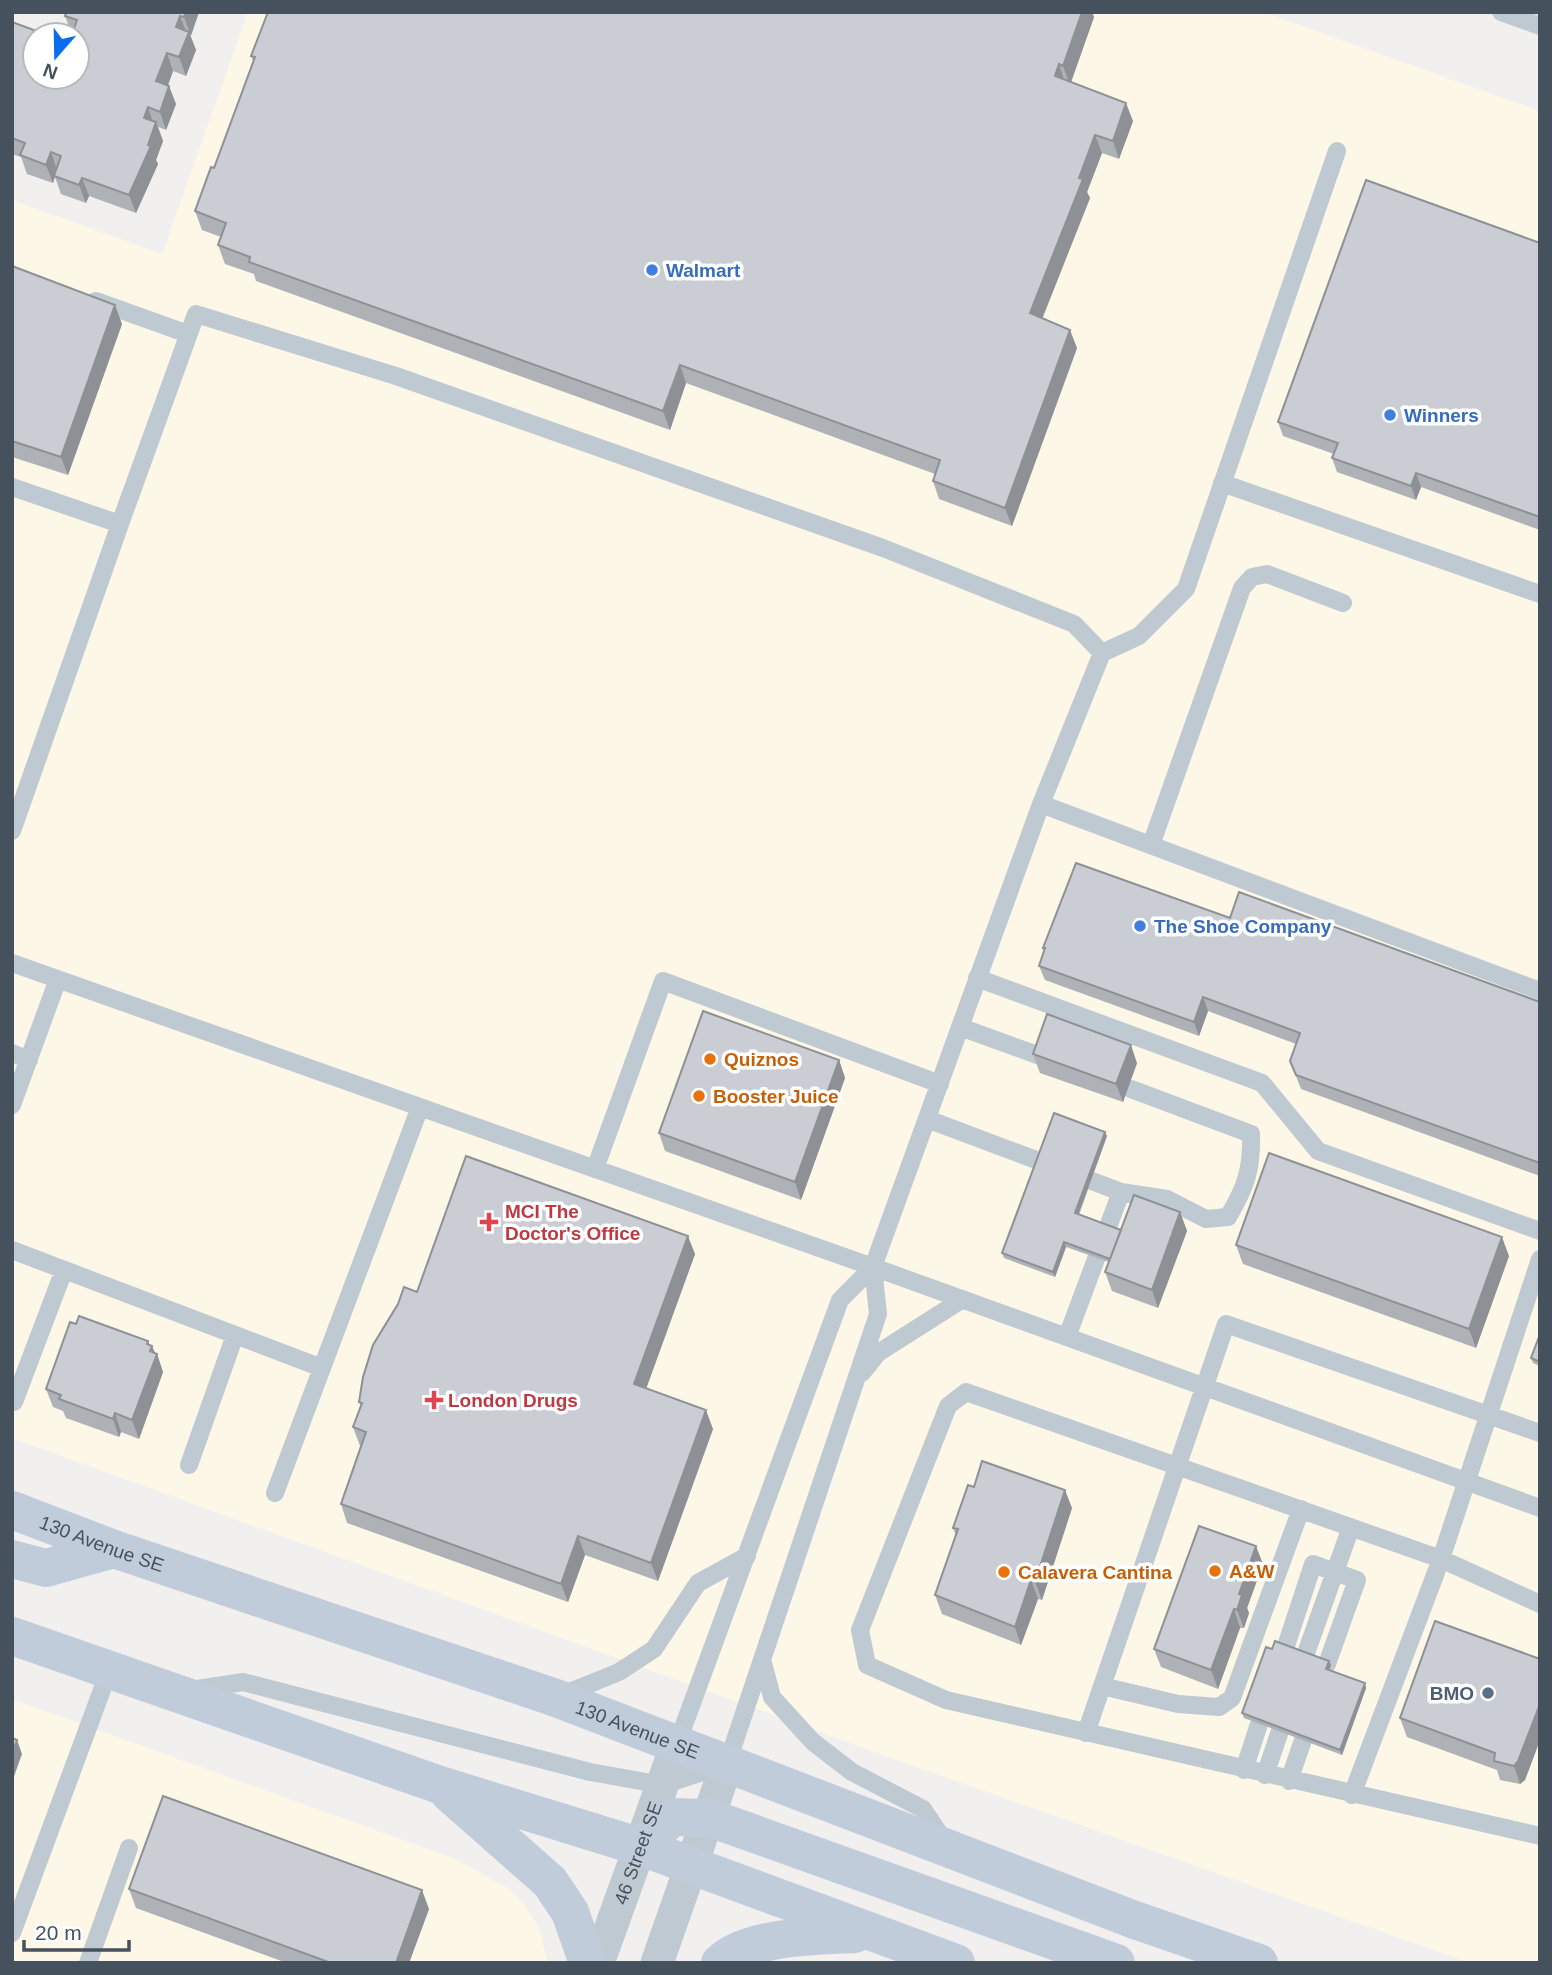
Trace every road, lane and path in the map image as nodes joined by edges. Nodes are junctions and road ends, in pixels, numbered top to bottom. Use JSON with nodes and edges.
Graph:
{"nodes":[{"id":1,"x":1501,"y":12,"type":"edge"},
{"id":2,"x":1540,"y":26,"type":"edge"},
{"id":3,"x":1337,"y":150,"type":"dead end"},
{"id":4,"x":75,"y":293,"type":"edge"},
{"id":5,"x":188,"y":334,"type":"junction"},
{"id":6,"x":1222,"y":483,"type":"junction"},
{"id":7,"x":12,"y":487,"type":"edge"},
{"id":8,"x":120,"y":524,"type":"junction"},
{"id":9,"x":1540,"y":594,"type":"edge"},
{"id":10,"x":1343,"y":603,"type":"dead end"},
{"id":11,"x":1102,"y":653,"type":"junction"},
{"id":12,"x":1041,"y":804,"type":"junction"},
{"id":13,"x":12,"y":831,"type":"edge"},
{"id":14,"x":1151,"y":845,"type":"junction"},
{"id":15,"x":12,"y":963,"type":"edge"},
{"id":16,"x":977,"y":978,"type":"junction"},
{"id":17,"x":58,"y":979,"type":"junction"},
{"id":18,"x":1540,"y":990,"type":"edge"},
{"id":19,"x":960,"y":1027,"type":"junction"},
{"id":20,"x":21,"y":1056,"type":"edge"},
{"id":21,"x":1040,"y":1056,"type":"edge"},
{"id":22,"x":940,"y":1084,"type":"junction"},
{"id":23,"x":1131,"y":1089,"type":"dead end"},
{"id":24,"x":12,"y":1105,"type":"edge"},
{"id":25,"x":420,"y":1107,"type":"junction"},
{"id":26,"x":927,"y":1119,"type":"junction"},
{"id":27,"x":595,"y":1168,"type":"junction"},
{"id":28,"x":1121,"y":1192,"type":"junction"},
{"id":29,"x":1540,"y":1231,"type":"edge"},
{"id":30,"x":12,"y":1250,"type":"edge"},
{"id":31,"x":1540,"y":1259,"type":"edge"},
{"id":32,"x":873,"y":1267,"type":"junction"},
{"id":33,"x":64,"y":1270,"type":"junction"},
{"id":34,"x":963,"y":1299,"type":"junction"},
{"id":35,"x":235,"y":1335,"type":"junction"},
{"id":36,"x":1067,"y":1337,"type":"junction"},
{"id":37,"x":322,"y":1368,"type":"junction"},
{"id":38,"x":1203,"y":1386,"type":"junction"},
{"id":39,"x":852,"y":1387,"type":"junction"},
{"id":40,"x":14,"y":1402,"type":"edge"},
{"id":41,"x":1488,"y":1415,"type":"junction"},
{"id":42,"x":1540,"y":1433,"type":"edge"},
{"id":43,"x":189,"y":1465,"type":"dead end"},
{"id":44,"x":1176,"y":1466,"type":"junction"},
{"id":45,"x":1466,"y":1481,"type":"junction"},
{"id":46,"x":275,"y":1493,"type":"dead end"},
{"id":47,"x":1540,"y":1508,"type":"edge"},
{"id":48,"x":1301,"y":1509,"type":"junction"},
{"id":49,"x":12,"y":1510,"type":"edge"},
{"id":50,"x":1351,"y":1527,"type":"junction"},
{"id":51,"x":114,"y":1549,"type":"junction"},
{"id":52,"x":747,"y":1556,"type":"junction"},
{"id":53,"x":12,"y":1559,"type":"edge"},
{"id":54,"x":1441,"y":1559,"type":"junction"},
{"id":55,"x":1335,"y":1572,"type":"junction"},
{"id":56,"x":1540,"y":1604,"type":"edge"},
{"id":57,"x":12,"y":1636,"type":"edge"},
{"id":58,"x":1285,"y":1649,"type":"edge"},
{"id":59,"x":1306,"y":1656,"type":"edge"},
{"id":60,"x":763,"y":1663,"type":"junction"},
{"id":61,"x":1327,"y":1664,"type":"edge"},
{"id":62,"x":109,"y":1671,"type":"junction"},
{"id":63,"x":1102,"y":1686,"type":"junction"},
{"id":64,"x":175,"y":1692,"type":"junction"},
{"id":65,"x":556,"y":1698,"type":"junction"},
{"id":66,"x":1259,"y":1724,"type":"edge"},
{"id":67,"x":1280,"y":1731,"type":"edge"},
{"id":68,"x":1086,"y":1733,"type":"junction"},
{"id":69,"x":1303,"y":1740,"type":"edge"},
{"id":70,"x":677,"y":1744,"type":"junction"},
{"id":71,"x":727,"y":1764,"type":"junction"},
{"id":72,"x":1244,"y":1770,"type":"junction"},
{"id":73,"x":1265,"y":1775,"type":"junction"},
{"id":74,"x":1289,"y":1781,"type":"junction"},
{"id":75,"x":440,"y":1785,"type":"junction"},
{"id":76,"x":663,"y":1785,"type":"junction"},
{"id":77,"x":1352,"y":1795,"type":"junction"},
{"id":78,"x":710,"y":1818,"type":"junction"},
{"id":79,"x":1540,"y":1836,"type":"edge"},
{"id":80,"x":641,"y":1847,"type":"junction"},
{"id":81,"x":129,"y":1848,"type":"dead end"},
{"id":82,"x":949,"y":1848,"type":"junction"},
{"id":83,"x":693,"y":1867,"type":"junction"},
{"id":84,"x":12,"y":1933,"type":"edge"},
{"id":85,"x":872,"y":1933,"type":"junction"},
{"id":86,"x":88,"y":1963,"type":"edge"},
{"id":87,"x":588,"y":1963,"type":"edge"},
{"id":88,"x":598,"y":1963,"type":"edge"},
{"id":89,"x":657,"y":1963,"type":"edge"},
{"id":90,"x":720,"y":1963,"type":"edge"},
{"id":91,"x":956,"y":1963,"type":"edge"},
{"id":92,"x":1116,"y":1963,"type":"edge"},
{"id":93,"x":1259,"y":1963,"type":"edge"}],
"edges":[{"from":1,"to":2,"type":"lane"},
{"from":3,"to":6,"type":"lane"},
{"from":4,"to":5,"type":"lane"},
{"from":5,"to":8,"type":"lane"},
{"from":5,"to":11,"type":"lane"},
{"from":6,"to":9,"type":"lane"},
{"from":6,"to":11,"type":"lane"},
{"from":7,"to":8,"type":"lane"},
{"from":8,"to":13,"type":"lane"},
{"from":10,"to":14,"type":"lane"},
{"from":11,"to":12,"type":"lane"},
{"from":12,"to":14,"type":"lane"},
{"from":12,"to":16,"type":"lane"},
{"from":14,"to":18,"type":"lane"},
{"from":15,"to":17,"type":"lane"},
{"from":16,"to":19,"type":"lane"},
{"from":16,"to":29,"type":"lane"},
{"from":17,"to":20,"type":"lane"},
{"from":17,"to":25,"type":"lane"},
{"from":19,"to":21,"type":"lane"},
{"from":19,"to":22,"type":"lane"},
{"from":20,"to":24,"type":"lane"},
{"from":22,"to":26,"type":"lane"},
{"from":22,"to":27,"type":"lane"},
{"from":23,"to":28,"type":"lane"},
{"from":25,"to":27,"type":"lane"},
{"from":25,"to":37,"type":"lane"},
{"from":26,"to":28,"type":"lane"},
{"from":26,"to":32,"type":"lane"},
{"from":27,"to":32,"type":"lane"},
{"from":28,"to":36,"type":"lane"},
{"from":30,"to":33,"type":"lane"},
{"from":31,"to":41,"type":"lane"},
{"from":32,"to":34,"type":"lane"},
{"from":32,"to":39,"type":"lane"},
{"from":32,"to":52,"type":"lane"},
{"from":33,"to":35,"type":"lane"},
{"from":33,"to":40,"type":"lane"},
{"from":34,"to":36,"type":"lane"},
{"from":34,"to":39,"type":"lane"},
{"from":35,"to":37,"type":"lane"},
{"from":35,"to":43,"type":"lane"},
{"from":36,"to":38,"type":"lane"},
{"from":37,"to":46,"type":"lane"},
{"from":38,"to":41,"type":"lane"},
{"from":38,"to":44,"type":"lane"},
{"from":38,"to":45,"type":"lane"},
{"from":39,"to":60,"type":"lane"},
{"from":41,"to":42,"type":"lane"},
{"from":41,"to":45,"type":"lane"},
{"from":44,"to":48,"type":"lane"},
{"from":44,"to":63,"type":"lane"},
{"from":44,"to":68,"type":"lane"},
{"from":45,"to":47,"type":"lane"},
{"from":45,"to":54,"type":"lane"},
{"from":48,"to":50,"type":"lane"},
{"from":48,"to":63,"type":"lane"},
{"from":49,"to":51,"type":"main road","name":"130 Avenue SE"},
{"from":50,"to":54,"type":"lane"},
{"from":50,"to":55,"type":"lane"},
{"from":51,"to":53,"type":"main road"},
{"from":51,"to":65,"type":"main road","name":"130 Avenue SE"},
{"from":52,"to":65,"type":"lane"},
{"from":52,"to":70,"type":"lane"},
{"from":54,"to":56,"type":"lane"},
{"from":54,"to":77,"type":"lane"},
{"from":55,"to":58,"type":"lane"},
{"from":55,"to":59,"type":"lane"},
{"from":55,"to":61,"type":"lane"},
{"from":57,"to":62,"type":"main road"},
{"from":60,"to":71,"type":"lane"},
{"from":60,"to":82,"type":"lane"},
{"from":62,"to":64,"type":"main road"},
{"from":62,"to":84,"type":"lane"},
{"from":63,"to":68,"type":"lane"},
{"from":64,"to":75,"type":"main road"},
{"from":64,"to":76,"type":"lane"},
{"from":65,"to":70,"type":"main road","name":"130 Avenue SE"},
{"from":66,"to":72,"type":"lane"},
{"from":67,"to":73,"type":"lane"},
{"from":68,"to":72,"type":"lane"},
{"from":69,"to":74,"type":"lane"},
{"from":70,"to":71,"type":"main road","name":"130 Avenue SE"},
{"from":70,"to":76,"type":"street","name":"46 Street SE"},
{"from":71,"to":76,"type":"lane"},
{"from":71,"to":78,"type":"street"},
{"from":71,"to":82,"type":"main road","name":"130 Avenue SE"},
{"from":72,"to":73,"type":"lane"},
{"from":73,"to":74,"type":"lane"},
{"from":74,"to":77,"type":"lane"},
{"from":75,"to":80,"type":"main road"},
{"from":75,"to":87,"type":"main road"},
{"from":76,"to":80,"type":"street","name":"46 Street SE"},
{"from":77,"to":79,"type":"lane"},
{"from":78,"to":80,"type":"main road"},
{"from":78,"to":83,"type":"street"},
{"from":78,"to":92,"type":"main road"},
{"from":80,"to":83,"type":"main road"},
{"from":80,"to":88,"type":"street","name":"46 Street SE"},
{"from":81,"to":86,"type":"lane"},
{"from":82,"to":93,"type":"main road","name":"130 Avenue SE"},
{"from":83,"to":85,"type":"main road"},
{"from":83,"to":89,"type":"street"},
{"from":85,"to":90,"type":"main road"},
{"from":85,"to":91,"type":"main road"}]}
